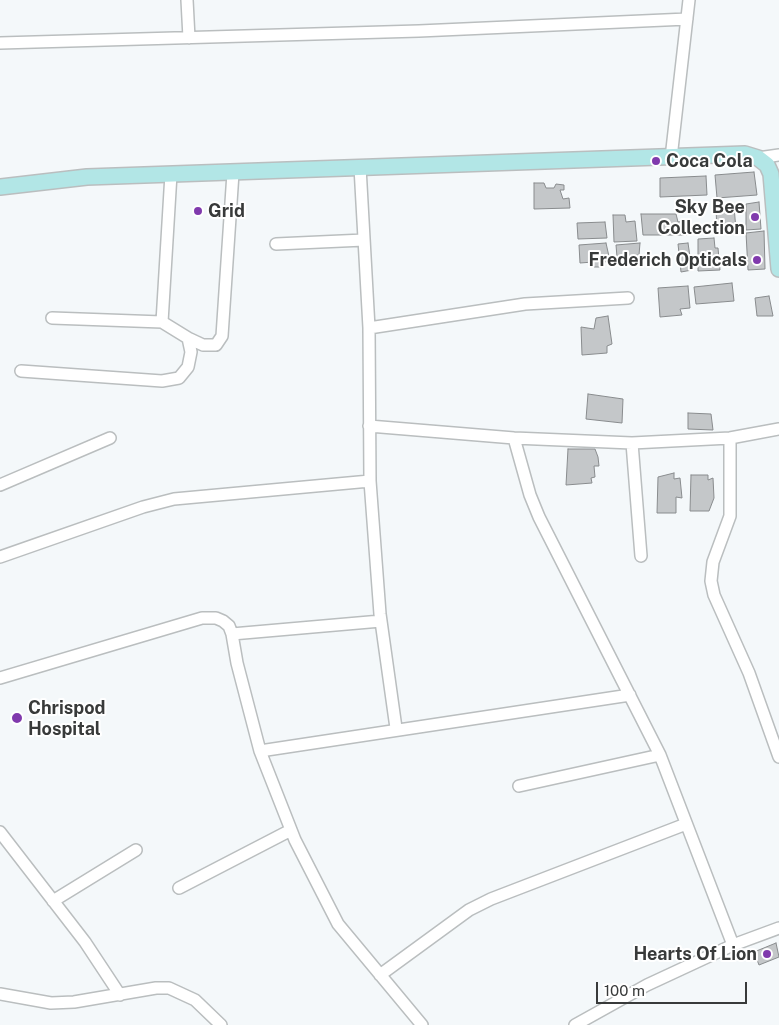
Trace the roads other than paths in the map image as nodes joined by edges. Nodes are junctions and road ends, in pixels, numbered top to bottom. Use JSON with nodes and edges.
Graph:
{"nodes":[{"id":1,"x":188,"y":0,"type":"edge"},
{"id":2,"x":689,"y":0,"type":"edge"},
{"id":3,"x":687,"y":19,"type":"junction"},
{"id":4,"x":189,"y":38,"type":"junction"},
{"id":5,"x":0,"y":43,"type":"edge"},
{"id":6,"x":779,"y":156,"type":"edge"},
{"id":7,"x":671,"y":158,"type":"junction"},
{"id":8,"x":758,"y":158,"type":"junction"},
{"id":9,"x":360,"y":167,"type":"junction"},
{"id":10,"x":233,"y":173,"type":"junction"},
{"id":11,"x":171,"y":174,"type":"junction"},
{"id":12,"x":0,"y":186,"type":"edge"},
{"id":13,"x":364,"y":240,"type":"junction"},
{"id":14,"x":276,"y":244,"type":"dead end"},
{"id":15,"x":779,"y":269,"type":"edge"},
{"id":16,"x":628,"y":298,"type":"dead end"},
{"id":17,"x":52,"y":318,"type":"dead end"},
{"id":18,"x":162,"y":322,"type":"junction"},
{"id":19,"x":370,"y":328,"type":"junction"},
{"id":20,"x":188,"y":338,"type":"junction"},
{"id":21,"x":20,"y":371,"type":"dead end"},
{"id":22,"x":369,"y":426,"type":"junction"},
{"id":23,"x":779,"y":429,"type":"edge"},
{"id":24,"x":110,"y":438,"type":"dead end"},
{"id":25,"x":514,"y":438,"type":"junction"},
{"id":26,"x":730,"y":438,"type":"junction"},
{"id":27,"x":632,"y":443,"type":"junction"},
{"id":28,"x":370,"y":481,"type":"junction"},
{"id":29,"x":0,"y":485,"type":"edge"},
{"id":30,"x":641,"y":556,"type":"dead end"},
{"id":31,"x":0,"y":557,"type":"edge"},
{"id":32,"x":381,"y":621,"type":"junction"},
{"id":33,"x":232,"y":634,"type":"junction"},
{"id":34,"x":0,"y":678,"type":"edge"},
{"id":35,"x":630,"y":694,"type":"junction"},
{"id":36,"x":396,"y":728,"type":"junction"},
{"id":37,"x":260,"y":751,"type":"junction"},
{"id":38,"x":660,"y":755,"type":"junction"},
{"id":39,"x":779,"y":757,"type":"edge"},
{"id":40,"x":519,"y":786,"type":"dead end"},
{"id":41,"x":686,"y":824,"type":"junction"},
{"id":42,"x":291,"y":830,"type":"junction"},
{"id":43,"x":0,"y":832,"type":"edge"},
{"id":44,"x":136,"y":850,"type":"dead end"},
{"id":45,"x":179,"y":888,"type":"dead end"},
{"id":46,"x":53,"y":901,"type":"junction"},
{"id":47,"x":779,"y":928,"type":"edge"},
{"id":48,"x":733,"y":945,"type":"junction"},
{"id":49,"x":380,"y":975,"type":"junction"},
{"id":50,"x":0,"y":994,"type":"edge"},
{"id":51,"x":120,"y":995,"type":"junction"},
{"id":52,"x":221,"y":1025,"type":"edge"},
{"id":53,"x":422,"y":1025,"type":"edge"},
{"id":54,"x":575,"y":1025,"type":"edge"}],
"edges":[{"from":1,"to":4,"type":"street"},
{"from":2,"to":3,"type":"street"},
{"from":3,"to":4,"type":"street"},
{"from":3,"to":7,"type":"street"},
{"from":4,"to":5,"type":"street"},
{"from":6,"to":8,"type":"street"},
{"from":7,"to":8,"type":"street"},
{"from":7,"to":9,"type":"street"},
{"from":8,"to":15,"type":"street"},
{"from":9,"to":10,"type":"street"},
{"from":9,"to":13,"type":"street"},
{"from":10,"to":11,"type":"street"},
{"from":10,"to":20,"type":"street"},
{"from":11,"to":12,"type":"street"},
{"from":11,"to":18,"type":"street"},
{"from":13,"to":14,"type":"street"},
{"from":13,"to":19,"type":"street"},
{"from":16,"to":19,"type":"street"},
{"from":17,"to":18,"type":"street"},
{"from":18,"to":20,"type":"street"},
{"from":19,"to":22,"type":"street"},
{"from":20,"to":21,"type":"street"},
{"from":22,"to":25,"type":"street"},
{"from":22,"to":28,"type":"street"},
{"from":23,"to":26,"type":"street"},
{"from":24,"to":29,"type":"street"},
{"from":25,"to":27,"type":"street"},
{"from":25,"to":35,"type":"street"},
{"from":26,"to":27,"type":"street"},
{"from":26,"to":39,"type":"street"},
{"from":27,"to":30,"type":"street"},
{"from":28,"to":31,"type":"street"},
{"from":28,"to":32,"type":"street"},
{"from":32,"to":33,"type":"street"},
{"from":32,"to":36,"type":"street"},
{"from":33,"to":34,"type":"street"},
{"from":33,"to":37,"type":"street"},
{"from":35,"to":36,"type":"street"},
{"from":35,"to":38,"type":"street"},
{"from":36,"to":37,"type":"street"},
{"from":37,"to":42,"type":"street"},
{"from":38,"to":40,"type":"street"},
{"from":38,"to":41,"type":"street"},
{"from":41,"to":48,"type":"street"},
{"from":41,"to":49,"type":"street"},
{"from":42,"to":45,"type":"street"},
{"from":42,"to":49,"type":"street"},
{"from":43,"to":46,"type":"street"},
{"from":44,"to":46,"type":"street"},
{"from":46,"to":51,"type":"street"},
{"from":47,"to":48,"type":"street"},
{"from":48,"to":54,"type":"street"},
{"from":49,"to":53,"type":"street"},
{"from":50,"to":51,"type":"street"},
{"from":51,"to":52,"type":"street"}]}
